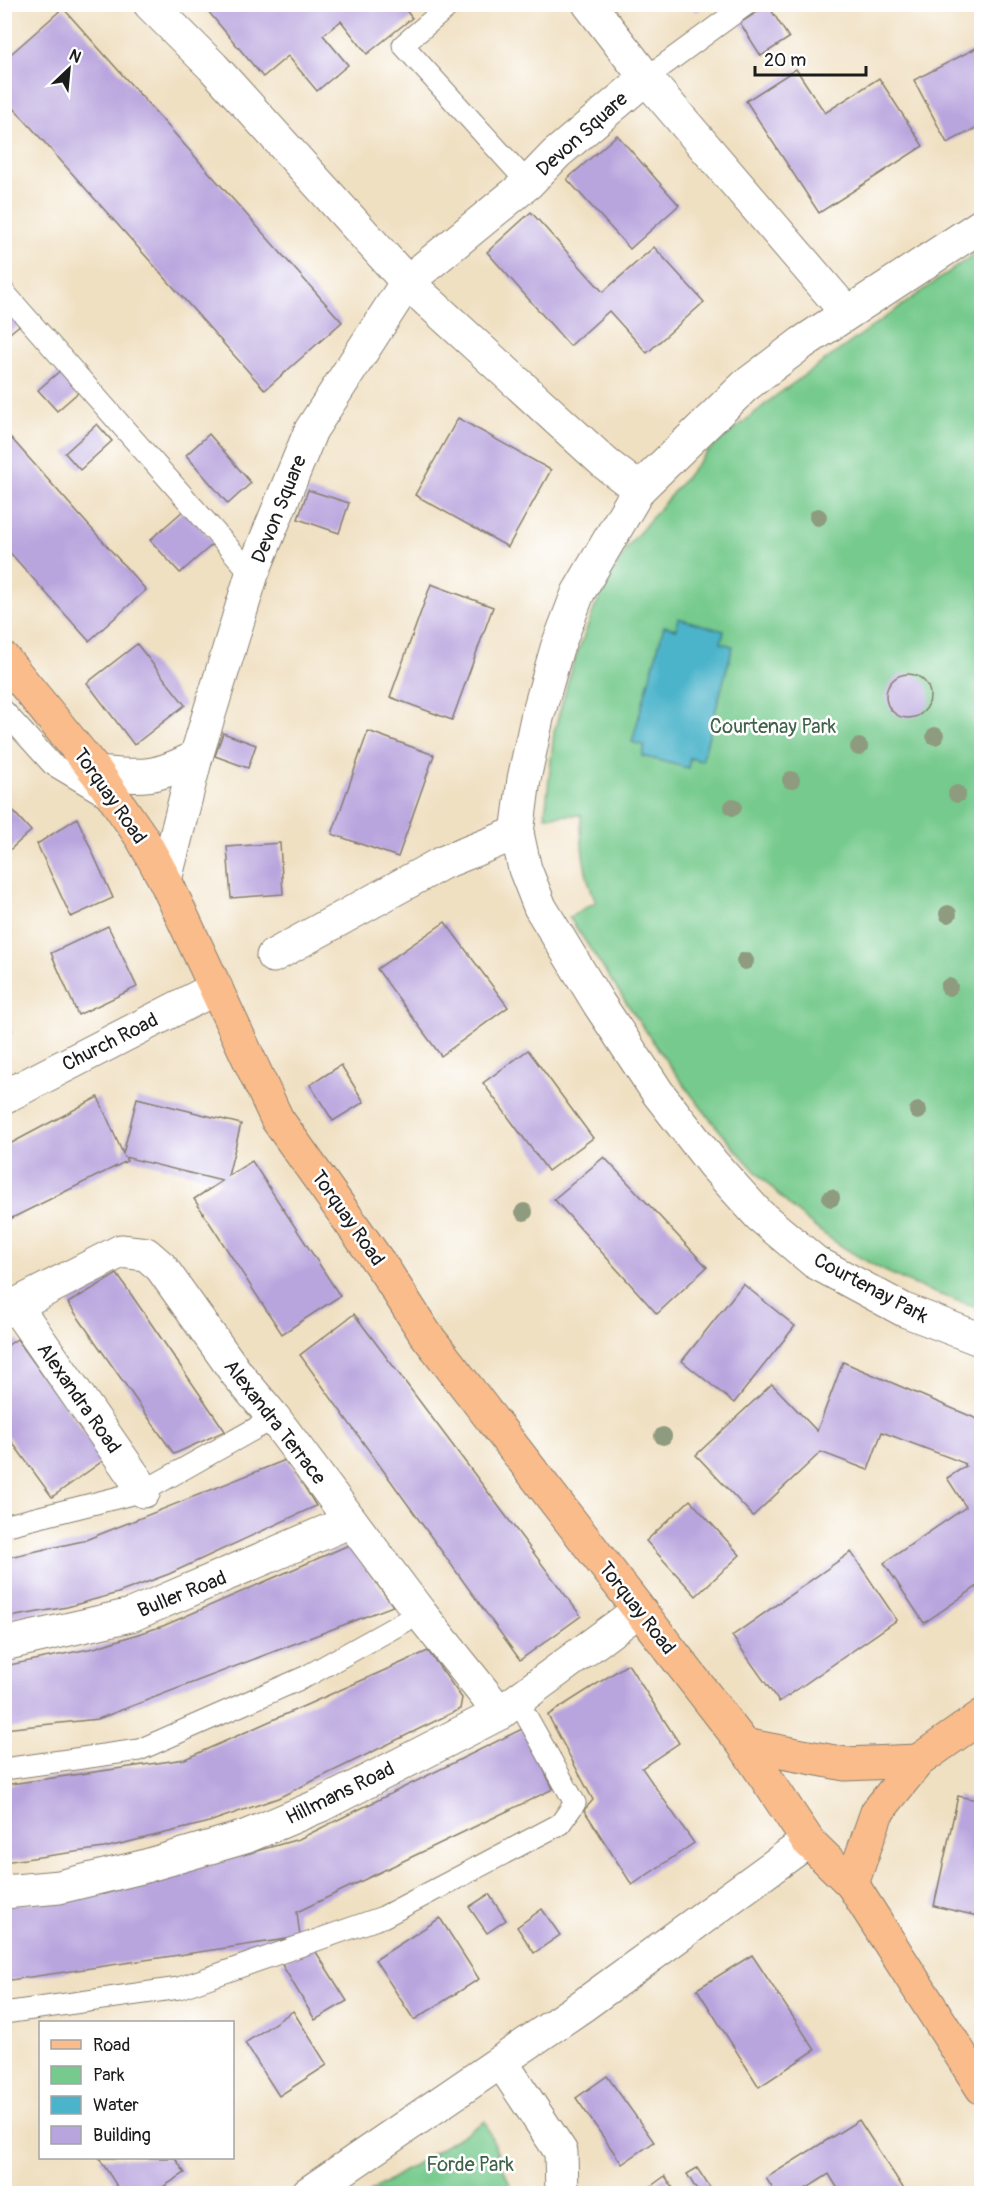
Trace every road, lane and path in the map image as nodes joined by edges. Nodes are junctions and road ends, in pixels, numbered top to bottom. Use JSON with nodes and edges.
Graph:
{"nodes":[{"id":1,"x":150,"y":4,"type":"edge"},
{"id":2,"x":451,"y":4,"type":"edge"},
{"id":3,"x":589,"y":4,"type":"edge"},
{"id":4,"x":747,"y":4,"type":"edge"},
{"id":5,"x":646,"y":78,"type":"junction"},
{"id":6,"x":528,"y":183,"type":"junction"},
{"id":7,"x":981,"y":225,"type":"edge"},
{"id":8,"x":407,"y":282,"type":"junction"},
{"id":9,"x":4,"y":292,"type":"edge"},
{"id":10,"x":847,"y":313,"type":"junction"},
{"id":11,"x":639,"y":489,"type":"junction"},
{"id":12,"x":252,"y":574,"type":"junction"},
{"id":13,"x":4,"y":659,"type":"edge"},
{"id":14,"x":4,"y":711,"type":"edge"},
{"id":15,"x":196,"y":757,"type":"junction"},
{"id":16,"x":97,"y":773,"type":"junction"},
{"id":17,"x":120,"y":805,"type":"junction"},
{"id":18,"x":517,"y":833,"type":"junction"},
{"id":19,"x":165,"y":880,"type":"junction"},
{"id":20,"x":273,"y":956,"type":"dead end"},
{"id":21,"x":216,"y":988,"type":"junction"},
{"id":22,"x":4,"y":1097,"type":"edge"},
{"id":23,"x":10,"y":1308,"type":"edge"},
{"id":24,"x":981,"y":1340,"type":"edge"},
{"id":25,"x":274,"y":1418,"type":"junction"},
{"id":26,"x":144,"y":1491,"type":"junction"},
{"id":27,"x":351,"y":1521,"type":"junction"},
{"id":28,"x":4,"y":1526,"type":"edge"},
{"id":29,"x":638,"y":1611,"type":"junction"},
{"id":30,"x":420,"y":1613,"type":"junction"},
{"id":31,"x":4,"y":1644,"type":"edge"},
{"id":32,"x":509,"y":1707,"type":"junction"},
{"id":33,"x":981,"y":1716,"type":"edge"},
{"id":34,"x":744,"y":1745,"type":"junction"},
{"id":35,"x":918,"y":1761,"type":"junction"},
{"id":36,"x":4,"y":1769,"type":"edge"},
{"id":37,"x":808,"y":1840,"type":"junction"},
{"id":38,"x":852,"y":1884,"type":"junction"},
{"id":39,"x":4,"y":1892,"type":"edge"},
{"id":40,"x":4,"y":2013,"type":"edge"},
{"id":41,"x":502,"y":2063,"type":"junction"},
{"id":42,"x":981,"y":2088,"type":"edge"},
{"id":43,"x":307,"y":2193,"type":"edge"},
{"id":44,"x":562,"y":2193,"type":"edge"}],
"edges":[{"from":1,"to":8,"type":"street"},
{"from":2,"to":6,"type":"lane"},
{"from":3,"to":5,"type":"street","name":"Devon Square"},
{"from":4,"to":5,"type":"lane"},
{"from":5,"to":6,"type":"street","name":"Devon Square"},
{"from":5,"to":10,"type":"street","name":"Devon Square"},
{"from":6,"to":8,"type":"street","name":"Devon Square"},
{"from":7,"to":10,"type":"street","name":"Courtenay Park"},
{"from":8,"to":11,"type":"street"},
{"from":8,"to":12,"type":"street","name":"Devon Square"},
{"from":9,"to":12,"type":"lane"},
{"from":10,"to":11,"type":"street","name":"Courtenay Park"},
{"from":11,"to":18,"type":"street","name":"Courtenay Park"},
{"from":12,"to":15,"type":"street","name":"Devon Square"},
{"from":13,"to":16,"type":"main road","name":"Torquay Road"},
{"from":14,"to":17,"type":"lane"},
{"from":15,"to":16,"type":"street"},
{"from":15,"to":19,"type":"street","name":"Devon Square"},
{"from":16,"to":17,"type":"main road","name":"Torquay Road"},
{"from":17,"to":19,"type":"main road","name":"Torquay Road"},
{"from":18,"to":20,"type":"street"},
{"from":18,"to":24,"type":"street","name":"Courtenay Park"},
{"from":19,"to":21,"type":"main road","name":"Torquay Road"},
{"from":21,"to":22,"type":"street","name":"Church Road"},
{"from":21,"to":29,"type":"main road","name":"Torquay Road"},
{"from":23,"to":25,"type":"street","name":"Alexandra Terrace"},
{"from":23,"to":26,"type":"street","name":"Alexandra Road"},
{"from":25,"to":26,"type":"lane"},
{"from":25,"to":27,"type":"street","name":"Alexandra Terrace"},
{"from":26,"to":28,"type":"lane"},
{"from":27,"to":30,"type":"street","name":"Alexandra Terrace"},
{"from":27,"to":31,"type":"street","name":"Buller Road"},
{"from":29,"to":32,"type":"street","name":"Hillmans Road"},
{"from":29,"to":34,"type":"main road","name":"Torquay Road"},
{"from":30,"to":32,"type":"street","name":"Alexandra Terrace"},
{"from":30,"to":36,"type":"lane"},
{"from":32,"to":39,"type":"street","name":"Hillmans Road"},
{"from":32,"to":40,"type":"lane"},
{"from":33,"to":35,"type":"main road"},
{"from":34,"to":35,"type":"main road"},
{"from":34,"to":37,"type":"main road","name":"Torquay Road"},
{"from":35,"to":38,"type":"main road"},
{"from":37,"to":38,"type":"main road","name":"Torquay Road"},
{"from":37,"to":41,"type":"street"},
{"from":38,"to":42,"type":"main road","name":"Torquay Road"},
{"from":41,"to":43,"type":"street"},
{"from":41,"to":44,"type":"street"}]}
